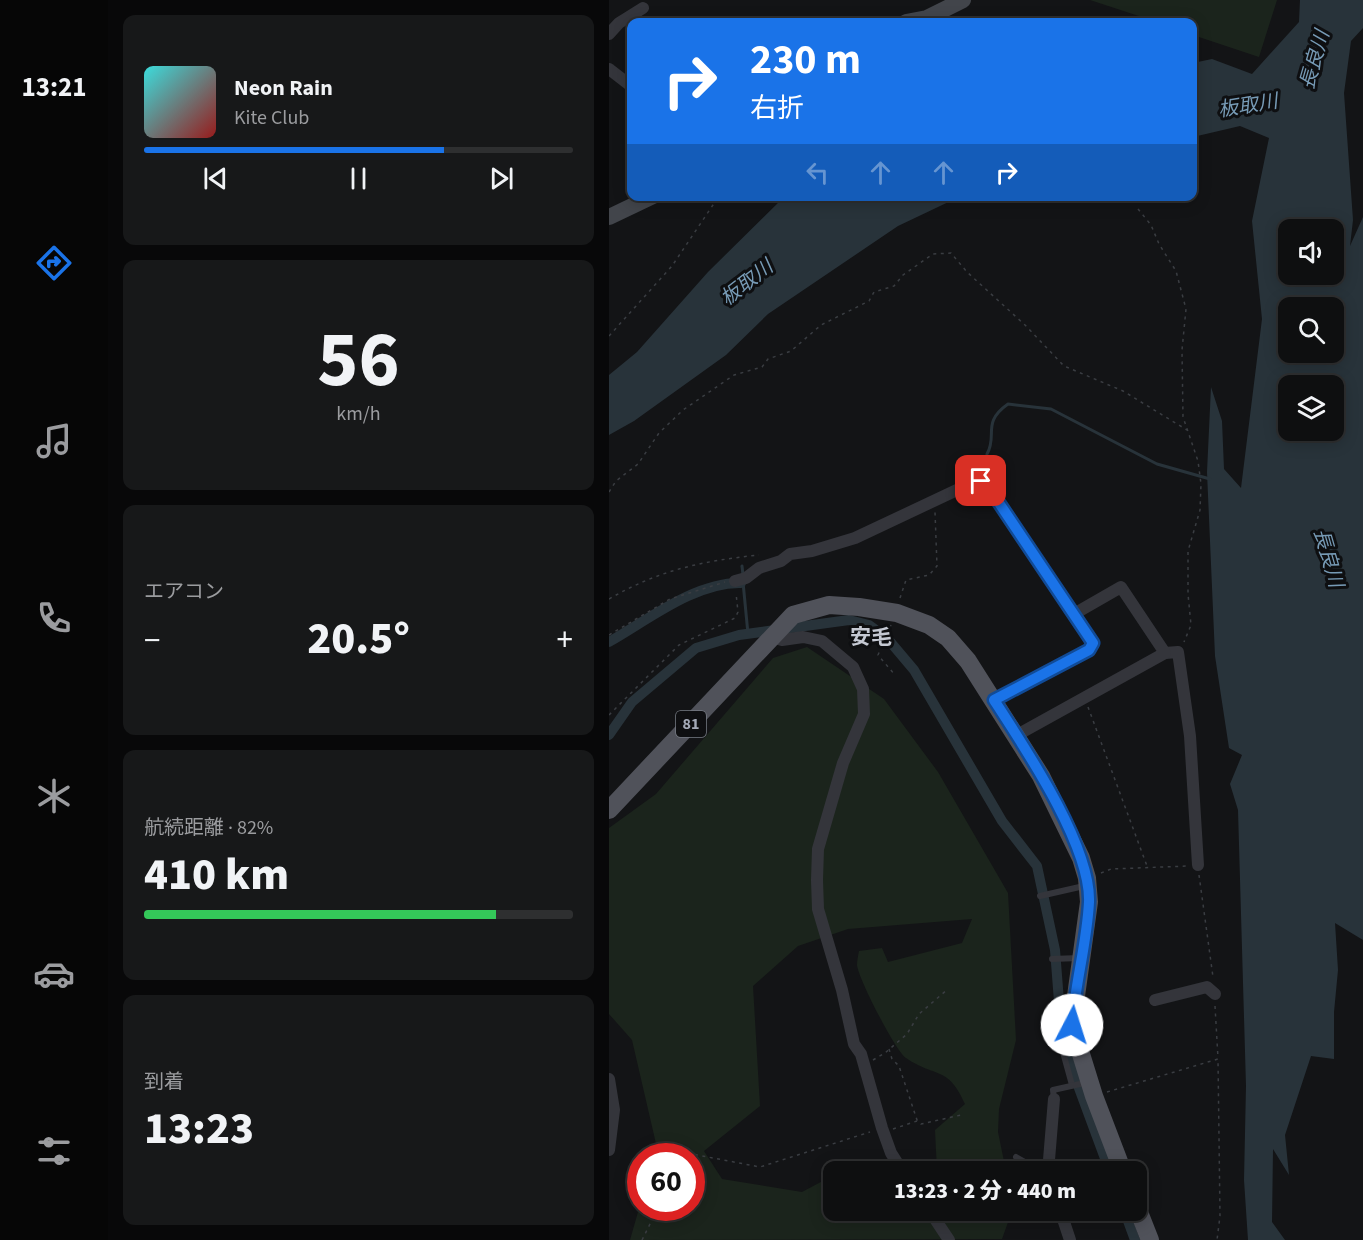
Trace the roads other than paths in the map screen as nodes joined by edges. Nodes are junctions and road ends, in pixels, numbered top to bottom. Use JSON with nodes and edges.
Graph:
{"nodes":[{"id":1,"x":963,"y":0,"type":"edge"},
{"id":2,"x":643,"y":8,"type":"dead end"},
{"id":3,"x":927,"y":18,"type":"edge"},
{"id":4,"x":609,"y":34,"type":"edge"},
{"id":5,"x":609,"y":69,"type":"edge"},
{"id":6,"x":627,"y":82,"type":"edge"},
{"id":7,"x":643,"y":201,"type":"edge"},
{"id":8,"x":609,"y":217,"type":"edge"},
{"id":9,"x":735,"y":581,"type":"road end"},
{"id":10,"x":1074,"y":614,"type":"junction"},
{"id":11,"x":777,"y":631,"type":"junction"},
{"id":12,"x":1171,"y":653,"type":"junction"},
{"id":13,"x":994,"y":700,"type":"junction"},
{"id":14,"x":1017,"y":735,"type":"junction"},
{"id":15,"x":609,"y":810,"type":"edge"},
{"id":16,"x":1198,"y":865,"type":"road end"},
{"id":17,"x":1087,"y":882,"type":"junction"},
{"id":18,"x":1040,"y":896,"type":"dead end"},
{"id":19,"x":1080,"y":958,"type":"junction"},
{"id":20,"x":1052,"y":959,"type":"dead end"},
{"id":21,"x":1215,"y":994,"type":"road end"},
{"id":22,"x":1155,"y":1000,"type":"dead end"},
{"id":23,"x":1050,"y":1024,"type":"dead end"},
{"id":24,"x":609,"y":1079,"type":"edge"},
{"id":25,"x":1084,"y":1086,"type":"junction"},
{"id":26,"x":1054,"y":1099,"type":"joint"},
{"id":27,"x":609,"y":1150,"type":"edge"},
{"id":28,"x":1016,"y":1157,"type":"dead end"},
{"id":29,"x":896,"y":1161,"type":"edge"},
{"id":30,"x":1023,"y":1161,"type":"edge"},
{"id":31,"x":1048,"y":1161,"type":"edge"},
{"id":32,"x":1118,"y":1161,"type":"edge"},
{"id":33,"x":936,"y":1221,"type":"edge"},
{"id":34,"x":1064,"y":1221,"type":"edge"},
{"id":35,"x":1143,"y":1221,"type":"edge"},
{"id":36,"x":949,"y":1240,"type":"edge"},
{"id":37,"x":1070,"y":1240,"type":"edge"},
{"id":38,"x":1150,"y":1240,"type":"edge"}],
"edges":[{"from":1,"to":3,"type":"main road"},
{"from":2,"to":4,"type":"street"},
{"from":5,"to":6,"type":"street"},
{"from":7,"to":8,"type":"main road"},
{"from":9,"to":10,"type":"street"},
{"from":10,"to":12,"type":"street"},
{"from":10,"to":13,"type":"street"},
{"from":11,"to":13,"type":"main road","number":"81"},
{"from":11,"to":15,"type":"main road","number":"81"},
{"from":11,"to":29,"type":"street"},
{"from":12,"to":14,"type":"street"},
{"from":12,"to":16,"type":"street"},
{"from":13,"to":14,"type":"main road","number":"81"},
{"from":14,"to":17,"type":"main road","number":"81"},
{"from":17,"to":18,"type":"lane"},
{"from":17,"to":19,"type":"main road","number":"81"},
{"from":19,"to":20,"type":"lane"},
{"from":19,"to":25,"type":"main road","number":"81"},
{"from":21,"to":22,"type":"street"},
{"from":23,"to":25,"type":"lane"},
{"from":24,"to":27,"type":"street"},
{"from":25,"to":26,"type":"lane"},
{"from":25,"to":32,"type":"main road","number":"81"},
{"from":26,"to":31,"type":"street"},
{"from":28,"to":30,"type":"lane"},
{"from":33,"to":36,"type":"street"},
{"from":34,"to":37,"type":"street"},
{"from":35,"to":38,"type":"main road"}]}
